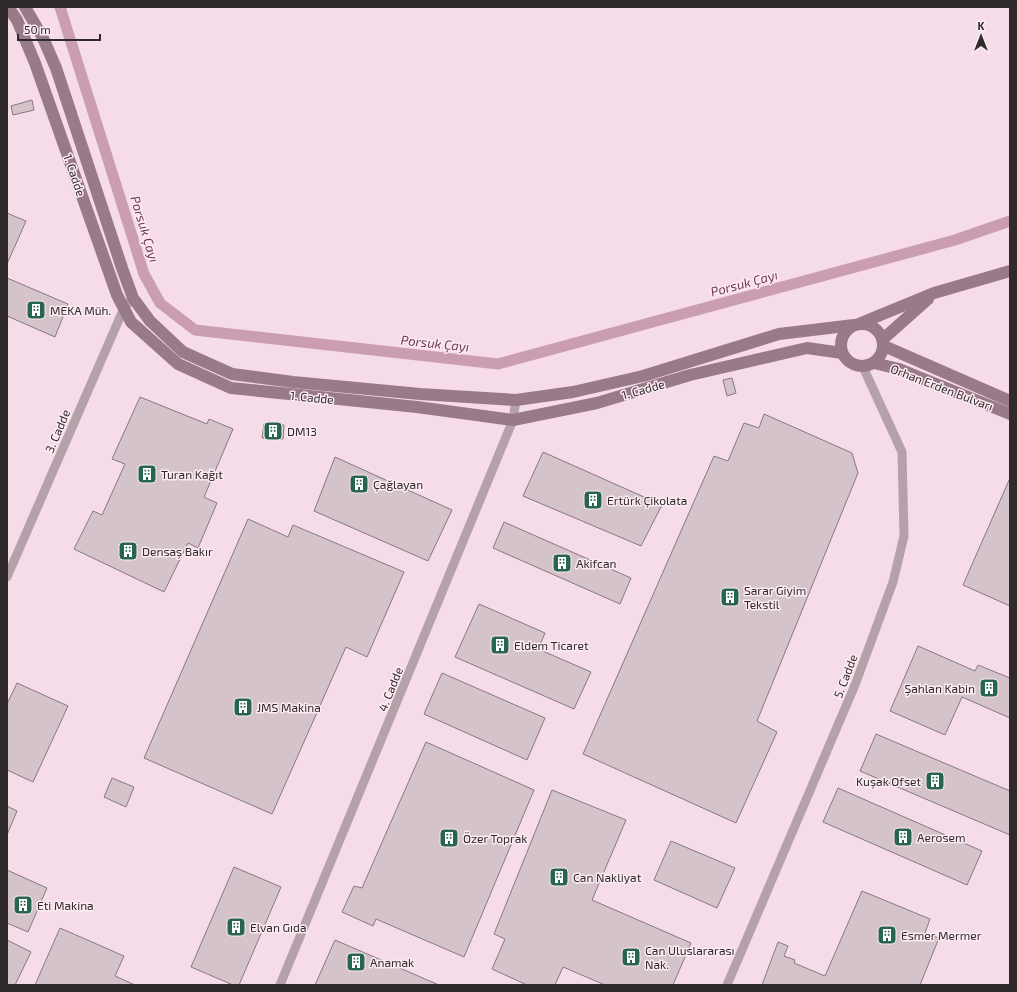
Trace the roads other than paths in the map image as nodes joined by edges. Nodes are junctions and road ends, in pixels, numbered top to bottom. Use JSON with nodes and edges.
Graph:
{"nodes":[{"id":1,"x":8,"y":7,"type":"edge"},
{"id":2,"x":25,"y":7,"type":"edge"},
{"id":3,"x":1010,"y":271,"type":"edge"},
{"id":4,"x":934,"y":293,"type":"junction"},
{"id":5,"x":133,"y":298,"type":"junction"},
{"id":6,"x":124,"y":308,"type":"junction"},
{"id":7,"x":858,"y":324,"type":"junction"},
{"id":8,"x":884,"y":343,"type":"junction"},
{"id":9,"x":842,"y":353,"type":"junction"},
{"id":10,"x":868,"y":365,"type":"junction"},
{"id":11,"x":516,"y":400,"type":"junction"},
{"id":12,"x":1010,"y":401,"type":"edge"},
{"id":13,"x":1010,"y":414,"type":"edge"},
{"id":14,"x":513,"y":420,"type":"junction"},
{"id":15,"x":7,"y":577,"type":"edge"},
{"id":16,"x":280,"y":985,"type":"edge"},
{"id":17,"x":727,"y":985,"type":"edge"}],
"edges":[{"from":1,"to":6,"type":"street","name":"1. Cadde"},
{"from":2,"to":5,"type":"street","name":"1. Cadde"},
{"from":3,"to":4,"type":"street"},
{"from":4,"to":7,"type":"street"},
{"from":4,"to":8,"type":"street"},
{"from":5,"to":6,"type":"street","name":"3. Cadde"},
{"from":5,"to":11,"type":"street","name":"1. Cadde"},
{"from":6,"to":14,"type":"street","name":"1. Cadde"},
{"from":6,"to":15,"type":"street","name":"3. Cadde"},
{"from":7,"to":8,"type":"street","name":"Orhan Erden Bulvarı"},
{"from":7,"to":9,"type":"street"},
{"from":7,"to":11,"type":"street","name":"1. Cadde"},
{"from":8,"to":10,"type":"street","name":"Orhan Erden Bulvarı"},
{"from":8,"to":12,"type":"street","name":"Orhan Erden Bulvarı"},
{"from":9,"to":10,"type":"street","name":"Orhan Erden Bulvarı"},
{"from":9,"to":14,"type":"street","name":"1. Cadde"},
{"from":10,"to":13,"type":"street","name":"Orhan Erden Bulvarı"},
{"from":10,"to":17,"type":"street","name":"5. Cadde"},
{"from":11,"to":14,"type":"street","name":"4. Cadde"},
{"from":14,"to":16,"type":"street","name":"4. Cadde"}]}
